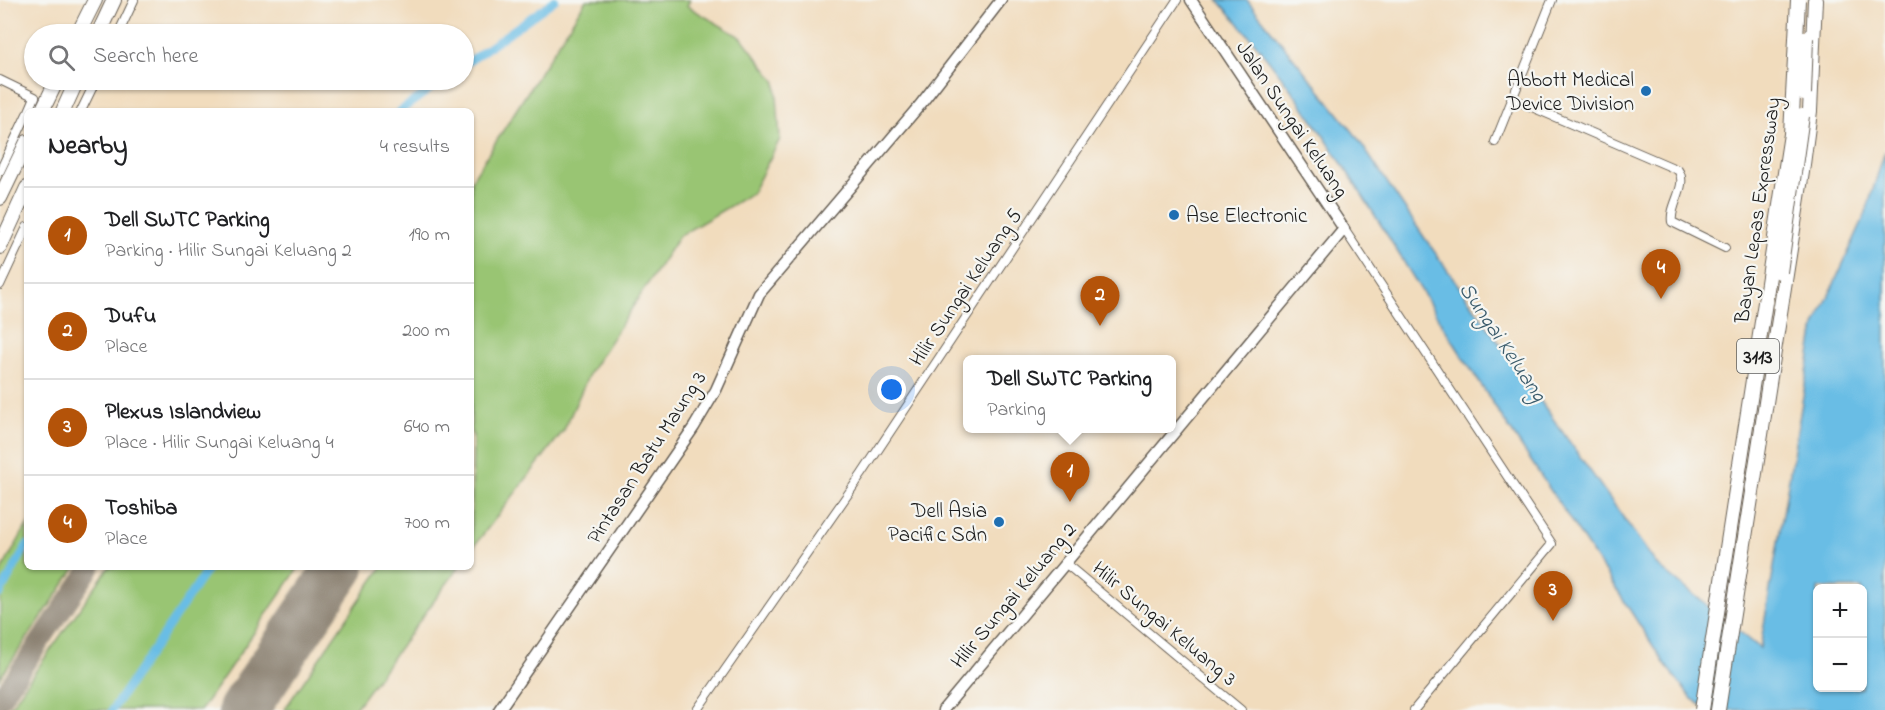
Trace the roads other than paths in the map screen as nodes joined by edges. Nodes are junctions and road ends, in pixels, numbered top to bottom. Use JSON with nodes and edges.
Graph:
{"nodes":[{"id":1,"x":95,"y":0,"type":"edge"},
{"id":2,"x":114,"y":0,"type":"edge"},
{"id":3,"x":134,"y":0,"type":"edge"},
{"id":4,"x":1001,"y":0,"type":"edge"},
{"id":5,"x":1177,"y":0,"type":"edge"},
{"id":6,"x":1191,"y":0,"type":"edge"},
{"id":7,"x":1552,"y":0,"type":"edge"},
{"id":8,"x":1792,"y":0,"type":"edge"},
{"id":9,"x":1798,"y":0,"type":"edge"},
{"id":10,"x":1807,"y":0,"type":"edge"},
{"id":11,"x":1815,"y":0,"type":"edge"},
{"id":12,"x":83,"y":24,"type":"edge"},
{"id":13,"x":103,"y":24,"type":"edge"},
{"id":14,"x":123,"y":24,"type":"edge"},
{"id":15,"x":0,"y":80,"type":"edge"},
{"id":16,"x":52,"y":90,"type":"edge"},
{"id":17,"x":72,"y":90,"type":"edge"},
{"id":18,"x":91,"y":90,"type":"edge"},
{"id":19,"x":1511,"y":99,"type":"junction"},
{"id":20,"x":30,"y":108,"type":"edge"},
{"id":21,"x":43,"y":108,"type":"edge"},
{"id":22,"x":64,"y":108,"type":"edge"},
{"id":23,"x":82,"y":108,"type":"edge"},
{"id":24,"x":24,"y":121,"type":"edge"},
{"id":25,"x":1785,"y":136,"type":"junction"},
{"id":26,"x":1807,"y":137,"type":"junction"},
{"id":27,"x":1494,"y":142,"type":"dead end"},
{"id":28,"x":24,"y":148,"type":"edge"},
{"id":29,"x":0,"y":171,"type":"edge"},
{"id":30,"x":24,"y":195,"type":"edge"},
{"id":31,"x":0,"y":198,"type":"edge"},
{"id":32,"x":1344,"y":229,"type":"junction"},
{"id":33,"x":24,"y":233,"type":"edge"},
{"id":34,"x":0,"y":247,"type":"edge"},
{"id":35,"x":1725,"y":248,"type":"dead end"},
{"id":36,"x":0,"y":285,"type":"edge"},
{"id":37,"x":1176,"y":430,"type":"edge"},
{"id":38,"x":1174,"y":433,"type":"edge"},
{"id":39,"x":1065,"y":563,"type":"junction"},
{"id":40,"x":499,"y":710,"type":"edge"},
{"id":41,"x":697,"y":710,"type":"edge"},
{"id":42,"x":943,"y":710,"type":"edge"},
{"id":43,"x":1241,"y":710,"type":"edge"},
{"id":44,"x":1414,"y":710,"type":"edge"},
{"id":45,"x":1697,"y":710,"type":"edge"},
{"id":46,"x":1702,"y":710,"type":"edge"},
{"id":47,"x":1712,"y":710,"type":"edge"},
{"id":48,"x":1718,"y":710,"type":"edge"}],
"edges":[{"from":1,"to":12,"type":"highway"},
{"from":2,"to":13,"type":"highway"},
{"from":3,"to":14,"type":"street"},
{"from":4,"to":40,"type":"street","name":"Pintasan Batu Maung 3"},
{"from":5,"to":41,"type":"street","name":"Hilir Sungai Keluang 5"},
{"from":6,"to":32,"type":"street","name":"Jalan Sungai Keluang"},
{"from":7,"to":19,"type":"street"},
{"from":8,"to":25,"type":"highway","number":"3113"},
{"from":9,"to":46,"type":"highway","name":"Bayan Lepas Expressway","number":"3113","bridge":true},
{"from":10,"to":47,"type":"highway","name":"Bayan Lepas Expressway","number":"3113","bridge":true},
{"from":11,"to":26,"type":"highway","number":"3113"},
{"from":15,"to":20,"type":"street"},
{"from":16,"to":21,"type":"highway"},
{"from":17,"to":22,"type":"highway"},
{"from":18,"to":23,"type":"street"},
{"from":19,"to":27,"type":"street"},
{"from":19,"to":35,"type":"street"},
{"from":24,"to":29,"type":"street"},
{"from":25,"to":26,"type":"highway"},
{"from":25,"to":45,"type":"highway","number":"3113"},
{"from":26,"to":48,"type":"highway","number":"3113"},
{"from":28,"to":31,"type":"highway"},
{"from":30,"to":34,"type":"highway"},
{"from":32,"to":37,"type":"street","name":"Hilir Sungai Keluang 2"},
{"from":32,"to":44,"type":"street"},
{"from":33,"to":36,"type":"street"},
{"from":38,"to":39,"type":"street","name":"Hilir Sungai Keluang 2"},
{"from":39,"to":42,"type":"street","name":"Hilir Sungai Keluang 2"},
{"from":39,"to":43,"type":"street","name":"Hilir Sungai Keluang 3"}]}
